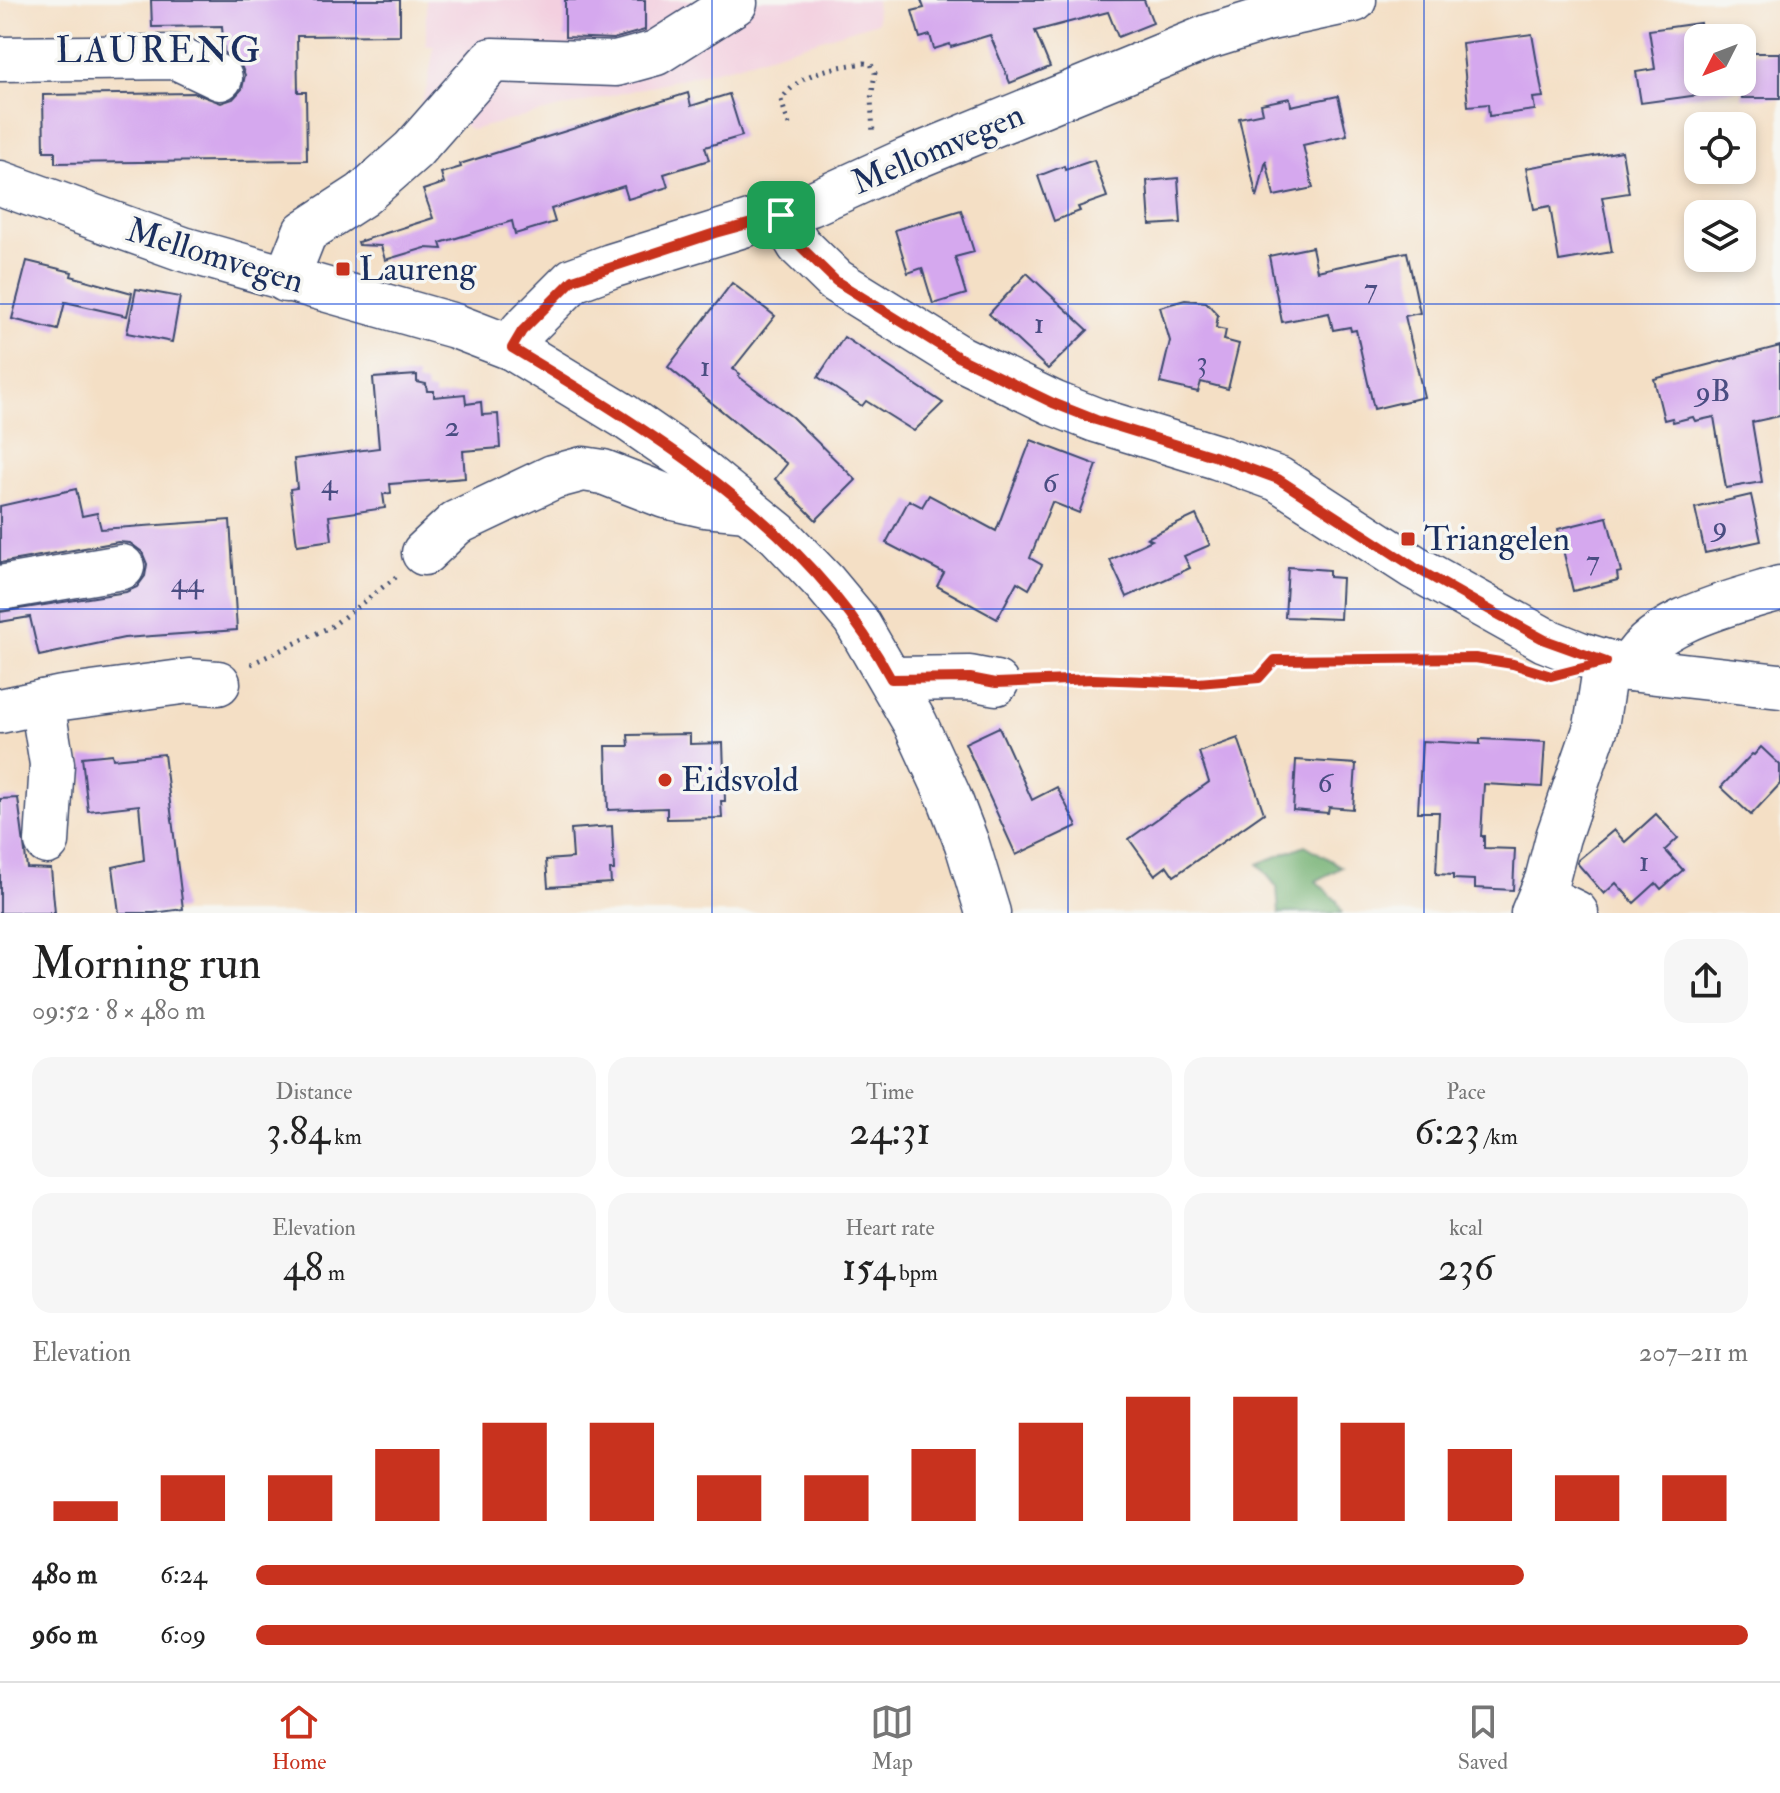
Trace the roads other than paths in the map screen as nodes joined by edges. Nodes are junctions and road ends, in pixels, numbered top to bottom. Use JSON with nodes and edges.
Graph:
{"nodes":[{"id":1,"x":1354,"y":0,"type":"edge"},
{"id":2,"x":735,"y":3,"type":"dead end"},
{"id":3,"x":0,"y":59,"type":"edge"},
{"id":4,"x":220,"y":78,"type":"dead end"},
{"id":5,"x":0,"y":183,"type":"edge"},
{"id":6,"x":781,"y":215,"type":"junction"},
{"id":7,"x":286,"y":280,"type":"junction"},
{"id":8,"x":512,"y":348,"type":"junction"},
{"id":9,"x":747,"y":509,"type":"junction"},
{"id":10,"x":424,"y":553,"type":"road end"},
{"id":11,"x":122,"y":567,"type":"dead end"},
{"id":12,"x":0,"y":588,"type":"edge"},
{"id":13,"x":1780,"y":588,"type":"edge"},
{"id":14,"x":1617,"y":666,"type":"junction"},
{"id":15,"x":1551,"y":676,"type":"road end"},
{"id":16,"x":891,"y":679,"type":"junction"},
{"id":17,"x":218,"y":683,"type":"road end"},
{"id":18,"x":996,"y":683,"type":"road end"},
{"id":19,"x":1780,"y":686,"type":"edge"},
{"id":20,"x":42,"y":702,"type":"junction"},
{"id":21,"x":0,"y":711,"type":"edge"},
{"id":22,"x":47,"y":842,"type":"dead end"},
{"id":23,"x":1550,"y":907,"type":"edge"},
{"id":24,"x":988,"y":913,"type":"edge"}],
"edges":[{"from":1,"to":6,"type":"street","name":"Mellomvegen"},
{"from":2,"to":7,"type":"street"},
{"from":3,"to":4,"type":"street"},
{"from":5,"to":7,"type":"street","name":"Mellomvegen"},
{"from":6,"to":8,"type":"street","name":"Mellomvegen"},
{"from":6,"to":14,"type":"street"},
{"from":7,"to":8,"type":"street","name":"Mellomvegen"},
{"from":8,"to":9,"type":"street"},
{"from":9,"to":10,"type":"street"},
{"from":9,"to":16,"type":"street"},
{"from":11,"to":12,"type":"street"},
{"from":13,"to":14,"type":"street"},
{"from":14,"to":15,"type":"street"},
{"from":14,"to":19,"type":"street"},
{"from":14,"to":23,"type":"street"},
{"from":16,"to":18,"type":"street"},
{"from":16,"to":24,"type":"street"},
{"from":17,"to":20,"type":"street"},
{"from":20,"to":21,"type":"street"},
{"from":20,"to":22,"type":"street"}]}
